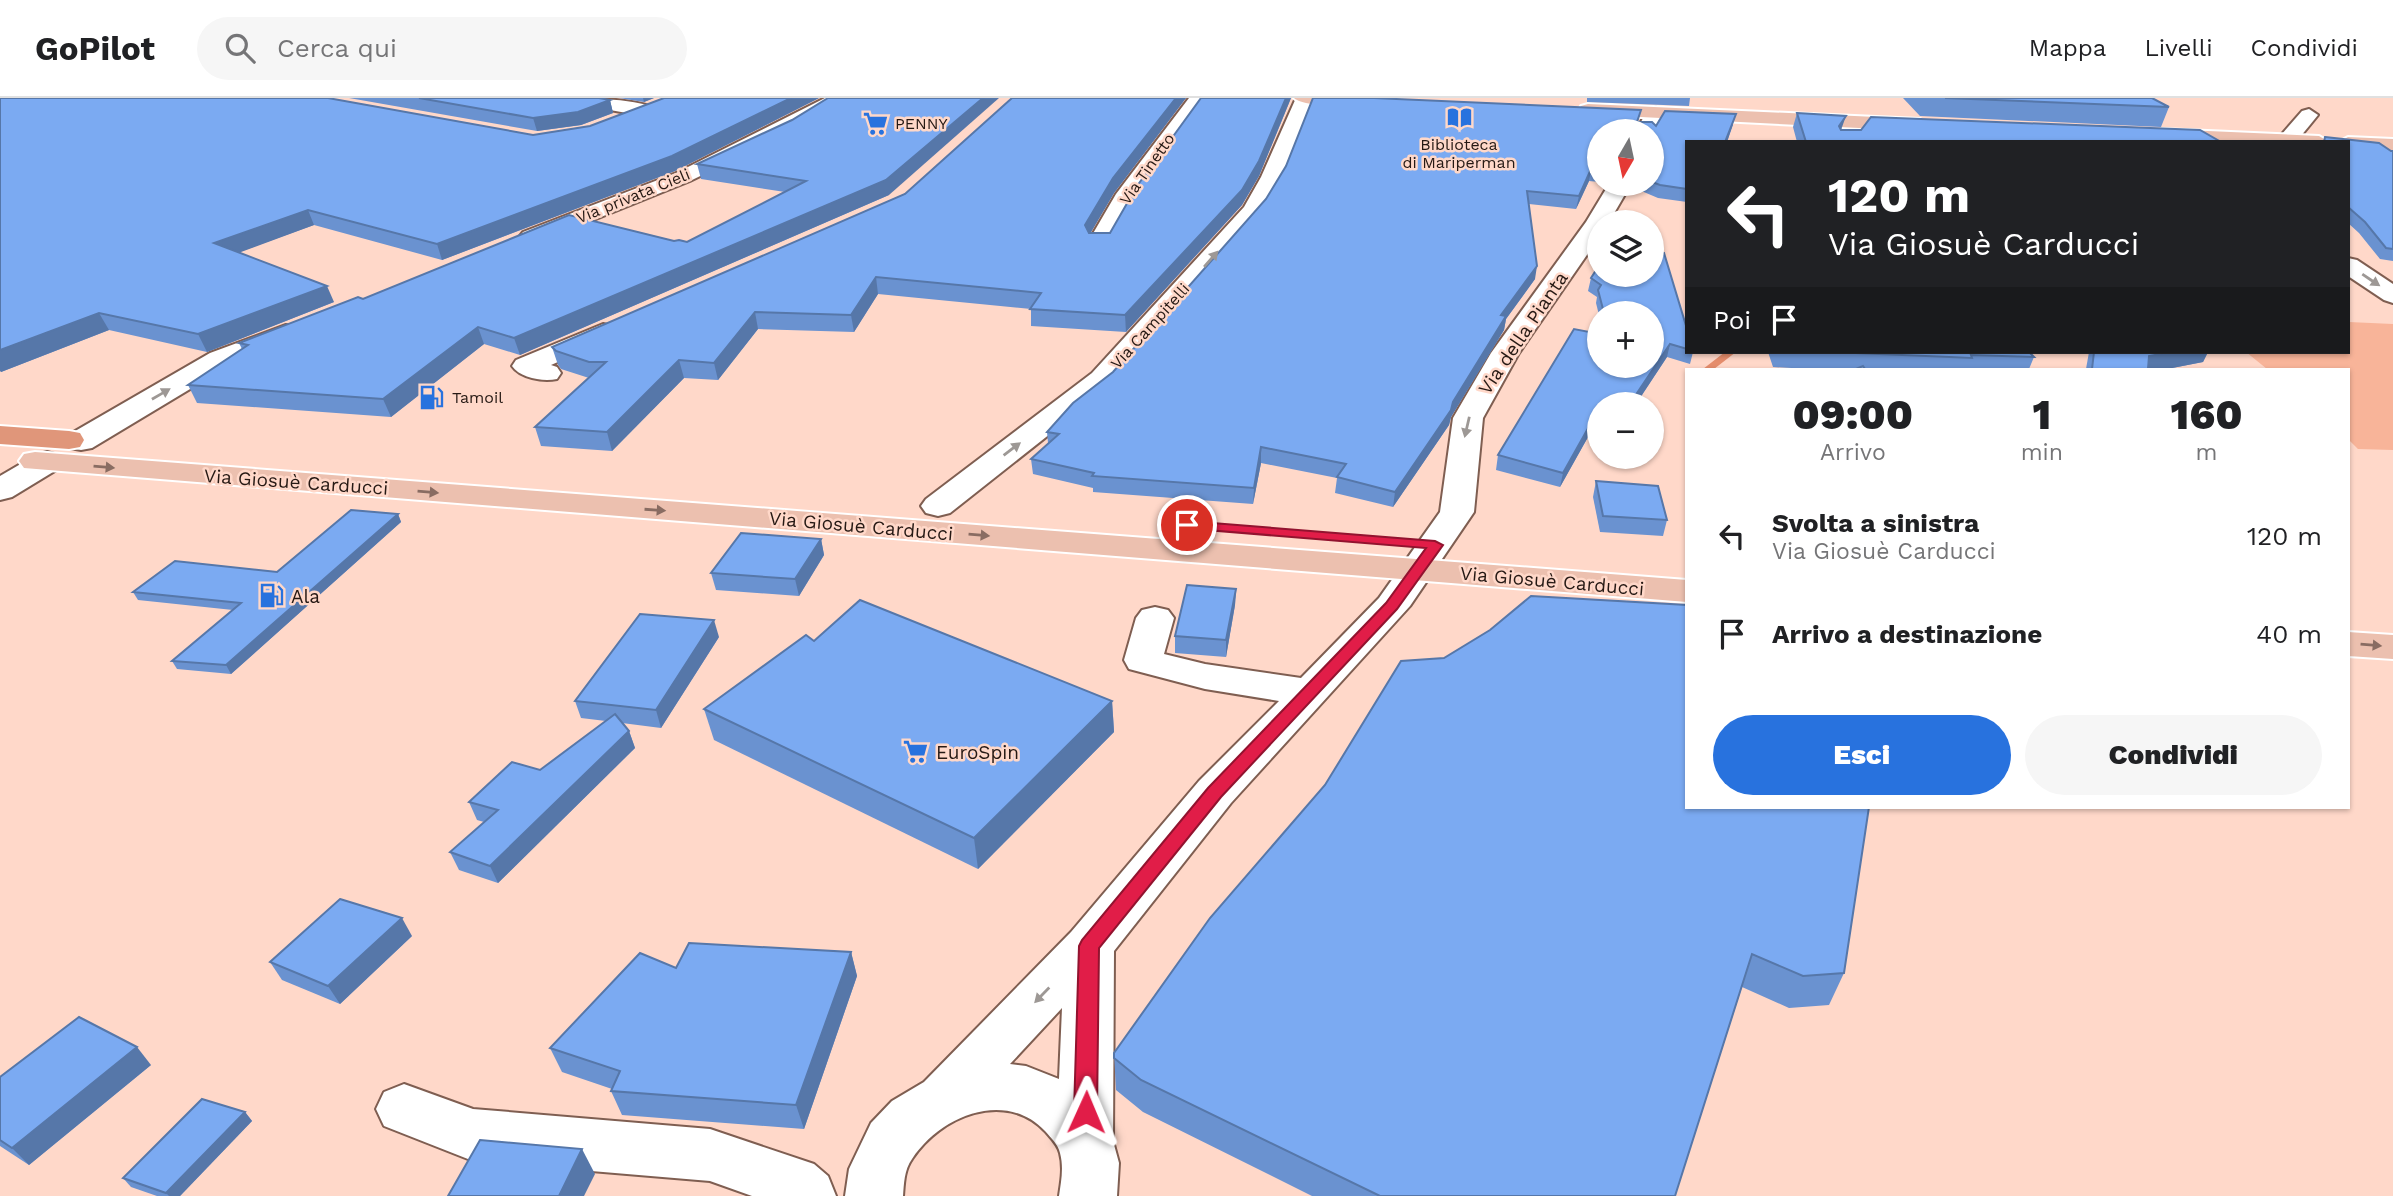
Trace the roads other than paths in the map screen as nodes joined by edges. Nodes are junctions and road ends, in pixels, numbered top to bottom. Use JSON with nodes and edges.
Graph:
{"nodes":[{"id":1,"x":571,"y":98,"type":"edge"},
{"id":2,"x":838,"y":98,"type":"edge"},
{"id":3,"x":1198,"y":98,"type":"edge"},
{"id":4,"x":1304,"y":98,"type":"edge"},
{"id":5,"x":668,"y":102,"type":"edge"},
{"id":6,"x":1388,"y":102,"type":"edge"},
{"id":7,"x":1563,"y":109,"type":"edge"},
{"id":8,"x":649,"y":111,"type":"junction"},
{"id":9,"x":1655,"y":113,"type":"junction"},
{"id":10,"x":2309,"y":115,"type":"dead end"},
{"id":11,"x":1652,"y":119,"type":"edge"},
{"id":12,"x":1858,"y":123,"type":"junction"},
{"id":13,"x":615,"y":124,"type":"edge"},
{"id":14,"x":1941,"y":126,"type":"edge"},
{"id":15,"x":2148,"y":135,"type":"edge"},
{"id":16,"x":1848,"y":140,"type":"edge"},
{"id":17,"x":2262,"y":140,"type":"edge"},
{"id":18,"x":2286,"y":140,"type":"edge"},
{"id":19,"x":2350,"y":143,"type":"edge"},
{"id":20,"x":2387,"y":148,"type":"edge"},
{"id":21,"x":1613,"y":196,"type":"edge"},
{"id":22,"x":1100,"y":242,"type":"edge"},
{"id":23,"x":503,"y":248,"type":"edge"},
{"id":24,"x":2350,"y":266,"type":"edge"},
{"id":25,"x":2393,"y":295,"type":"edge"},
{"id":26,"x":625,"y":322,"type":"edge"},
{"id":27,"x":310,"y":324,"type":"edge"},
{"id":28,"x":547,"y":373,"type":"dead end"},
{"id":29,"x":0,"y":435,"type":"edge"},
{"id":30,"x":58,"y":451,"type":"junction"},
{"id":31,"x":0,"y":458,"type":"edge"},
{"id":32,"x":0,"y":490,"type":"edge"},
{"id":33,"x":938,"y":506,"type":"junction"},
{"id":34,"x":1427,"y":558,"type":"junction"},
{"id":35,"x":1685,"y":565,"type":"edge"},
{"id":36,"x":1685,"y":592,"type":"edge"},
{"id":37,"x":2350,"y":617,"type":"edge"},
{"id":38,"x":1155,"y":618,"type":"dead end"},
{"id":39,"x":2393,"y":621,"type":"edge"},
{"id":40,"x":2350,"y":643,"type":"edge"},
{"id":41,"x":2393,"y":647,"type":"edge"},
{"id":42,"x":1311,"y":692,"type":"junction"},
{"id":43,"x":1089,"y":946,"type":"junction"},
{"id":44,"x":944,"y":1097,"type":"junction"},
{"id":45,"x":404,"y":1109,"type":"dead end"},
{"id":46,"x":1085,"y":1140,"type":"junction"},
{"id":47,"x":807,"y":1196,"type":"edge"},
{"id":48,"x":874,"y":1196,"type":"edge"},
{"id":49,"x":1088,"y":1196,"type":"edge"}],
"edges":[{"from":1,"to":8,"type":"street"},
{"from":2,"to":23,"type":"street","name":"Via privata Cieli"},
{"from":3,"to":22,"type":"street","name":"Via Tinetto"},
{"from":4,"to":6,"type":"main road"},
{"from":33,"to":4,"type":"street","name":"Via Campitelli","one_way":true},
{"from":5,"to":8,"type":"street"},
{"from":7,"to":9,"type":"main road"},
{"from":8,"to":13,"type":"street"},
{"from":9,"to":11,"type":"street"},
{"from":9,"to":12,"type":"main road"},
{"from":10,"to":18,"type":"street"},
{"from":12,"to":14,"type":"main road"},
{"from":12,"to":16,"type":"street"},
{"from":15,"to":17,"type":"main road"},
{"from":19,"to":20,"type":"main road"},
{"from":21,"to":34,"type":"street","name":"Via della Pianta","one_way":true},
{"from":24,"to":25,"type":"street","one_way":true},
{"from":26,"to":28,"type":"street"},
{"from":30,"to":27,"type":"street","one_way":true},
{"from":29,"to":30,"type":"highway"},
{"from":30,"to":31,"type":"highway"},
{"from":30,"to":32,"type":"street"},
{"from":30,"to":33,"type":"main road","name":"Via Giosuè Carducci"},
{"from":30,"to":34,"type":"main road","name":"Via Giosuè Carducci","one_way":true},
{"from":33,"to":34,"type":"main road","name":"Via Giosuè Carducci"},
{"from":34,"to":35,"type":"main road","name":"Via Giosuè Carducci"},
{"from":34,"to":36,"type":"main road","name":"Via Giosuè Carducci"},
{"from":34,"to":42,"type":"street","name":"Via della Pianta"},
{"from":37,"to":39,"type":"main road"},
{"from":38,"to":42,"type":"street"},
{"from":40,"to":41,"type":"main road","one_way":true},
{"from":42,"to":43,"type":"street","name":"Via della Pianta"},
{"from":43,"to":44,"type":"street","name":"Via della Pianta","one_way":true},
{"from":43,"to":46,"type":"street"},
{"from":44,"to":46,"type":"street"},
{"from":44,"to":48,"type":"street"},
{"from":45,"to":47,"type":"street"},
{"from":46,"to":49,"type":"street"}]}
